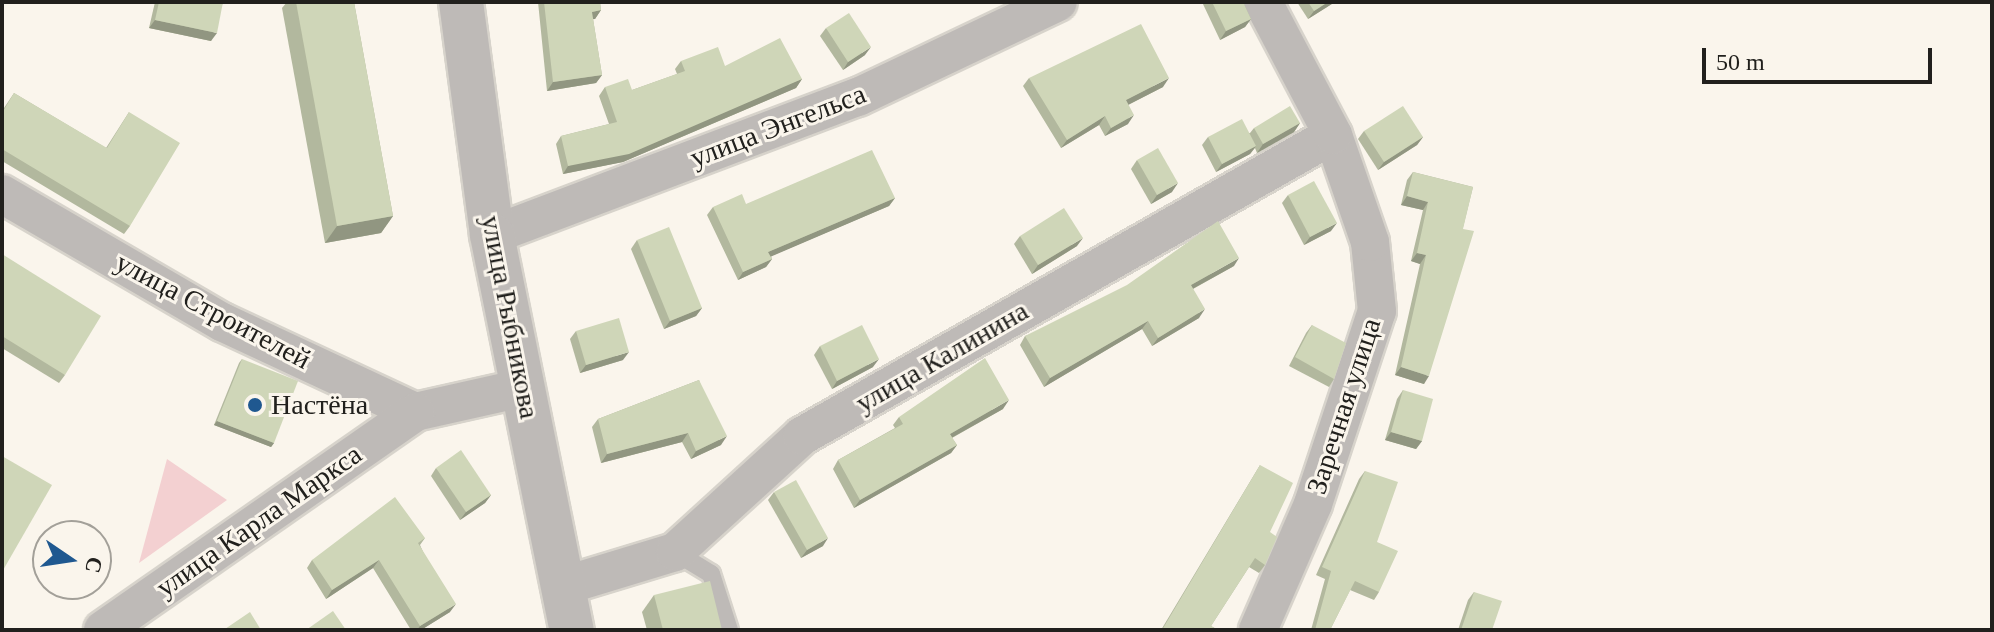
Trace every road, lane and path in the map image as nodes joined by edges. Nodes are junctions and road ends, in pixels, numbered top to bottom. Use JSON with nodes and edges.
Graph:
{"nodes":[{"id":1,"x":461,"y":2,"type":"edge"},
{"id":2,"x":1058,"y":2,"type":"edge"},
{"id":3,"x":1263,"y":2,"type":"edge"},
{"id":4,"x":1333,"y":135,"type":"junction"},
{"id":5,"x":2,"y":194,"type":"edge"},
{"id":6,"x":492,"y":235,"type":"junction"},
{"id":7,"x":522,"y":388,"type":"junction"},
{"id":8,"x":415,"y":412,"type":"junction"},
{"id":9,"x":675,"y":552,"type":"junction"},
{"id":10,"x":563,"y":586,"type":"junction"},
{"id":11,"x":103,"y":630,"type":"edge"},
{"id":12,"x":572,"y":630,"type":"edge"},
{"id":13,"x":729,"y":630,"type":"edge"},
{"id":14,"x":1258,"y":630,"type":"edge"}],
"edges":[{"from":1,"to":6,"type":"street","name":"улица Рыбникова"},
{"from":2,"to":6,"type":"street","name":"улица Энгельса"},
{"from":3,"to":4,"type":"street","name":"Заречная улица"},
{"from":4,"to":9,"type":"street","name":"улица Калинина"},
{"from":4,"to":14,"type":"street","name":"Заречная улица"},
{"from":5,"to":8,"type":"street","name":"улица Строителей"},
{"from":6,"to":7,"type":"street","name":"улица Рыбникова"},
{"from":7,"to":8,"type":"street"},
{"from":7,"to":10,"type":"street","name":"улица Рыбникова"},
{"from":8,"to":11,"type":"street","name":"улица Карла Маркса"},
{"from":9,"to":10,"type":"street","name":"улица Калинина"},
{"from":9,"to":13,"type":"lane"},
{"from":10,"to":12,"type":"street","name":"улица Рыбникова"}]}
